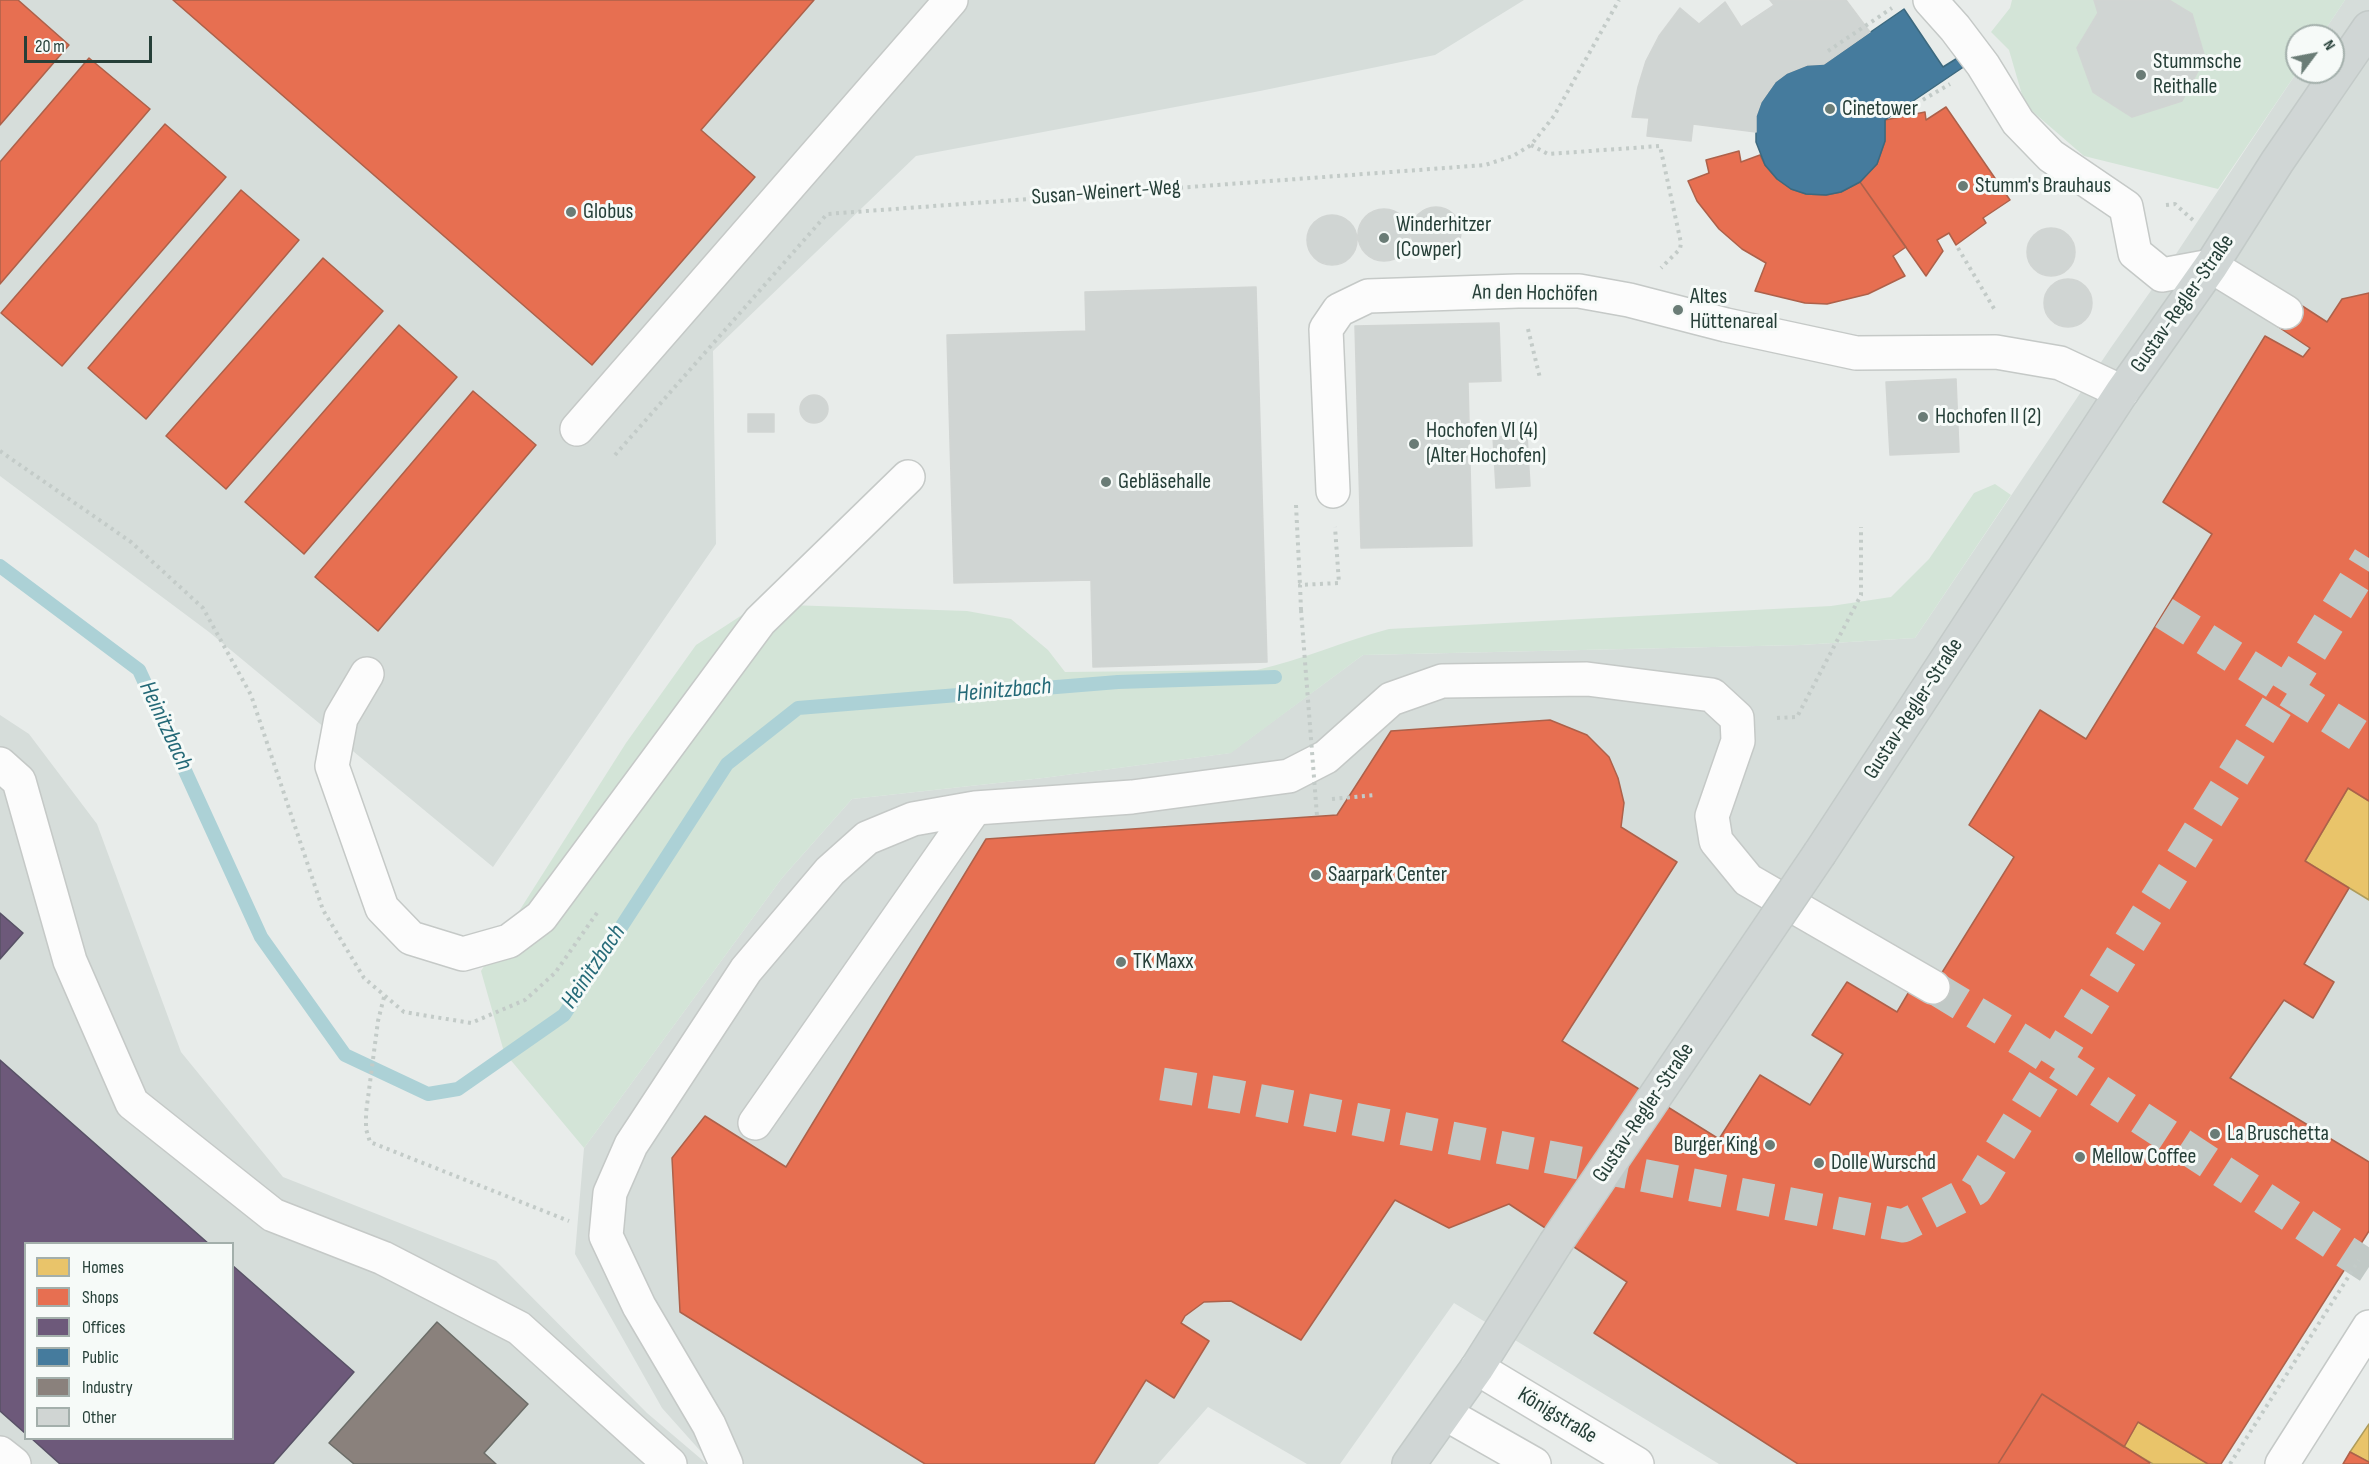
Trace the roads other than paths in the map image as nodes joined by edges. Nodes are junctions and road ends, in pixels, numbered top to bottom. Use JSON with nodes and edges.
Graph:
{"nodes":[{"id":1,"x":951,"y":0,"type":"edge"},
{"id":2,"x":1930,"y":0,"type":"edge"},
{"id":3,"x":2369,"y":28,"type":"edge"},
{"id":4,"x":2369,"y":44,"type":"edge"},
{"id":5,"x":2330,"y":85,"type":"junction"},
{"id":6,"x":2211,"y":266,"type":"junction"},
{"id":7,"x":2286,"y":312,"type":"dead end"},
{"id":8,"x":2121,"y":392,"type":"junction"},
{"id":9,"x":577,"y":429,"type":"dead end"},
{"id":10,"x":908,"y":477,"type":"dead end"},
{"id":11,"x":1333,"y":490,"type":"road end"},
{"id":12,"x":367,"y":674,"type":"dead end"},
{"id":13,"x":0,"y":764,"type":"edge"},
{"id":14,"x":975,"y":808,"type":"junction"},
{"id":15,"x":1933,"y":987,"type":"tunnel mouth"},
{"id":16,"x":755,"y":1123,"type":"dead end"},
{"id":17,"x":2369,"y":1327,"type":"edge"},
{"id":18,"x":1462,"y":1391,"type":"junction"},
{"id":19,"x":0,"y":1453,"type":"edge"},
{"id":20,"x":14,"y":1464,"type":"edge"},
{"id":21,"x":670,"y":1464,"type":"edge"},
{"id":22,"x":726,"y":1464,"type":"edge"},
{"id":23,"x":1409,"y":1464,"type":"edge"},
{"id":24,"x":1534,"y":1464,"type":"edge"},
{"id":25,"x":1637,"y":1464,"type":"edge"},
{"id":26,"x":2282,"y":1464,"type":"edge"}],
"edges":[{"from":1,"to":9,"type":"street"},
{"from":2,"to":6,"type":"street"},
{"from":3,"to":5,"type":"main road","name":"Gustav-Regler-Straße"},
{"from":4,"to":5,"type":"main road"},
{"from":5,"to":6,"type":"main road","name":"Gustav-Regler-Straße"},
{"from":6,"to":7,"type":"street"},
{"from":6,"to":8,"type":"main road","name":"Gustav-Regler-Straße"},
{"from":8,"to":11,"type":"street","name":"An den Hochöfen"},
{"from":8,"to":18,"type":"main road","name":"Gustav-Regler-Straße","bridge":true},
{"from":10,"to":12,"type":"street"},
{"from":13,"to":21,"type":"street"},
{"from":14,"to":15,"type":"street"},
{"from":14,"to":16,"type":"street"},
{"from":14,"to":22,"type":"street"},
{"from":17,"to":26,"type":"street"},
{"from":18,"to":23,"type":"main road"},
{"from":18,"to":24,"type":"street"},
{"from":18,"to":25,"type":"street","name":"Königstraße"},
{"from":19,"to":20,"type":"street"}]}
